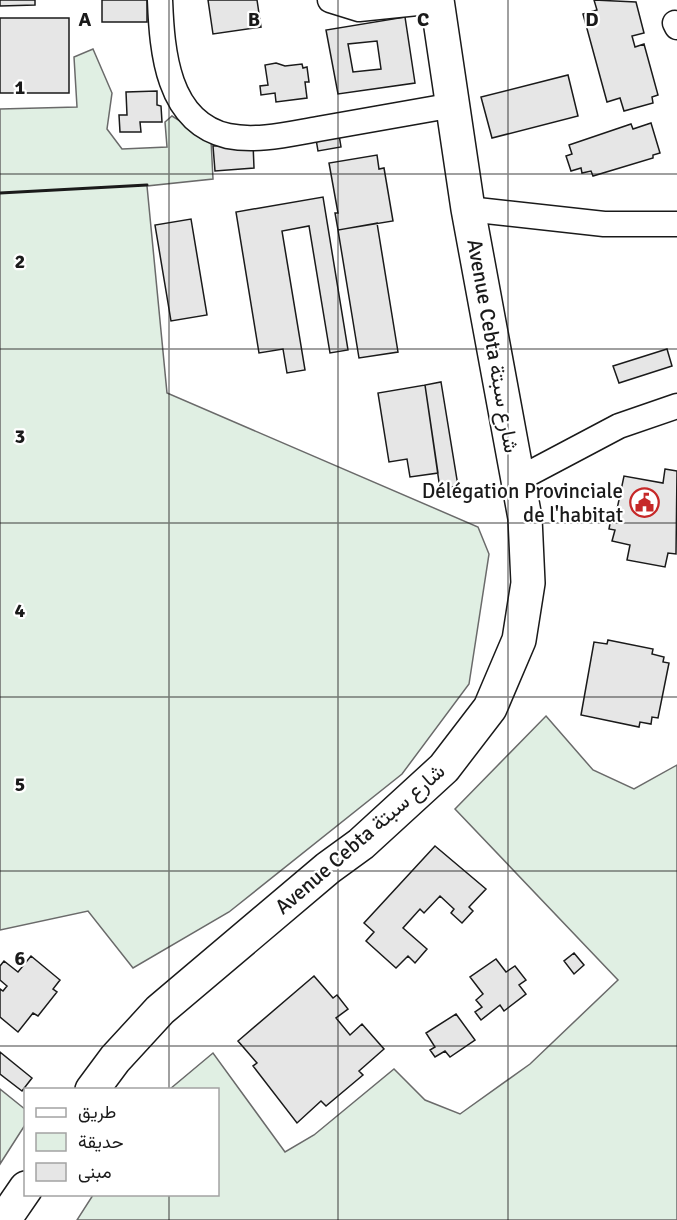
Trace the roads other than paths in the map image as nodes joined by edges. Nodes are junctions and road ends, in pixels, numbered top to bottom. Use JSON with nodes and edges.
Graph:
{"nodes":[{"id":1,"x":160,"y":0,"type":"edge"},
{"id":2,"x":330,"y":0,"type":"edge"},
{"id":3,"x":437,"y":1,"type":"edge"},
{"id":4,"x":454,"y":105,"type":"junction"},
{"id":5,"x":468,"y":209,"type":"junction"},
{"id":6,"x":677,"y":224,"type":"edge"},
{"id":7,"x":677,"y":406,"type":"edge"},
{"id":8,"x":517,"y":480,"type":"junction"},
{"id":9,"x":93,"y":1088,"type":"edge"},
{"id":10,"x":24,"y":1191,"type":"edge"},
{"id":11,"x":4,"y":1220,"type":"edge"}],
"edges":[{"from":1,"to":4,"type":"street"},
{"from":2,"to":3,"type":"street"},
{"from":3,"to":4,"type":"street","name":"Avenue Cebta شارع سبتة"},
{"from":4,"to":5,"type":"street","name":"Avenue Cebta شارع سبتة"},
{"from":5,"to":6,"type":"street"},
{"from":5,"to":8,"type":"street","name":"Avenue Cebta شارع سبتة"},
{"from":7,"to":8,"type":"street"},
{"from":8,"to":9,"type":"street","name":"Avenue Cebta شارع سبتة"},
{"from":10,"to":11,"type":"street"}]}
